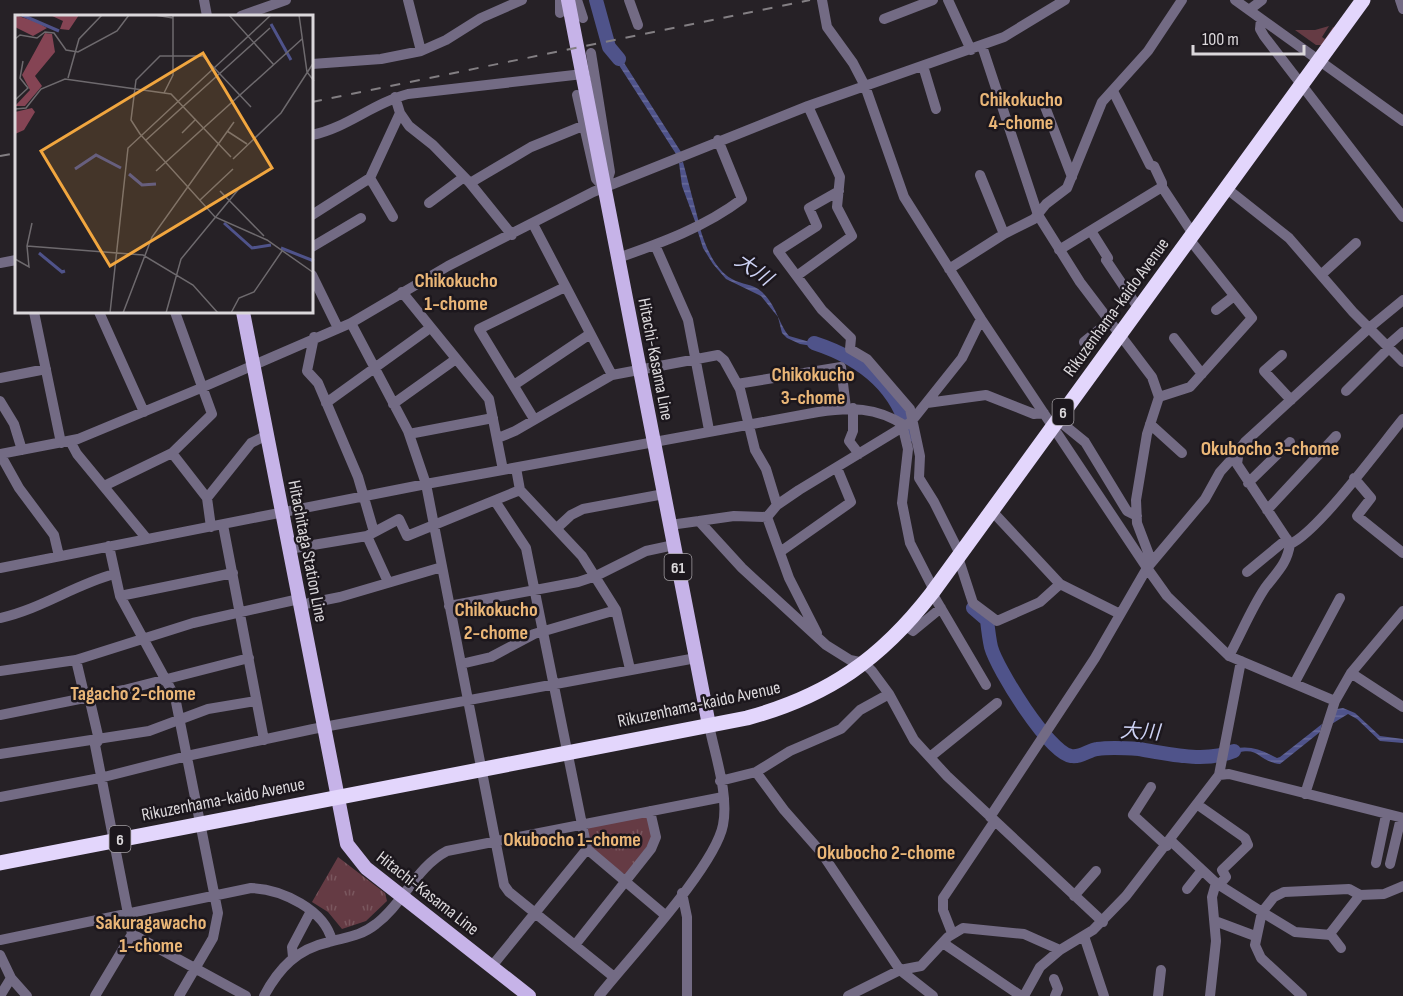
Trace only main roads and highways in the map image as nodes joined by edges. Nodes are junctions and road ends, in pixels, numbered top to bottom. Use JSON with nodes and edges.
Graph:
{"nodes":[{"id":1,"x":568,"y":0,"type":"edge"},
{"id":2,"x":1363,"y":0,"type":"edge"},
{"id":3,"x":243,"y":314,"type":"edge"},
{"id":4,"x":709,"y":725,"type":"junction"},
{"id":5,"x":337,"y":797,"type":"junction"},
{"id":6,"x":0,"y":863,"type":"edge"},
{"id":7,"x":530,"y":996,"type":"edge"}],
"edges":[{"from":1,"to":4,"type":"main road","name":"Hitachi-Kasama Line","number":"61"},
{"from":2,"to":4,"type":"highway","name":"Rikuzenhama-kaido Avenue","number":"6"},
{"from":3,"to":5,"type":"main road","name":"Hitachitaga Station Line"},
{"from":4,"to":5,"type":"highway","name":"Rikuzenhama-kaido Avenue","number":"6"},
{"from":5,"to":6,"type":"highway","name":"Rikuzenhama-kaido Avenue","number":"6"},
{"from":5,"to":7,"type":"main road","name":"Hitachi-Kasama Line"}]}
